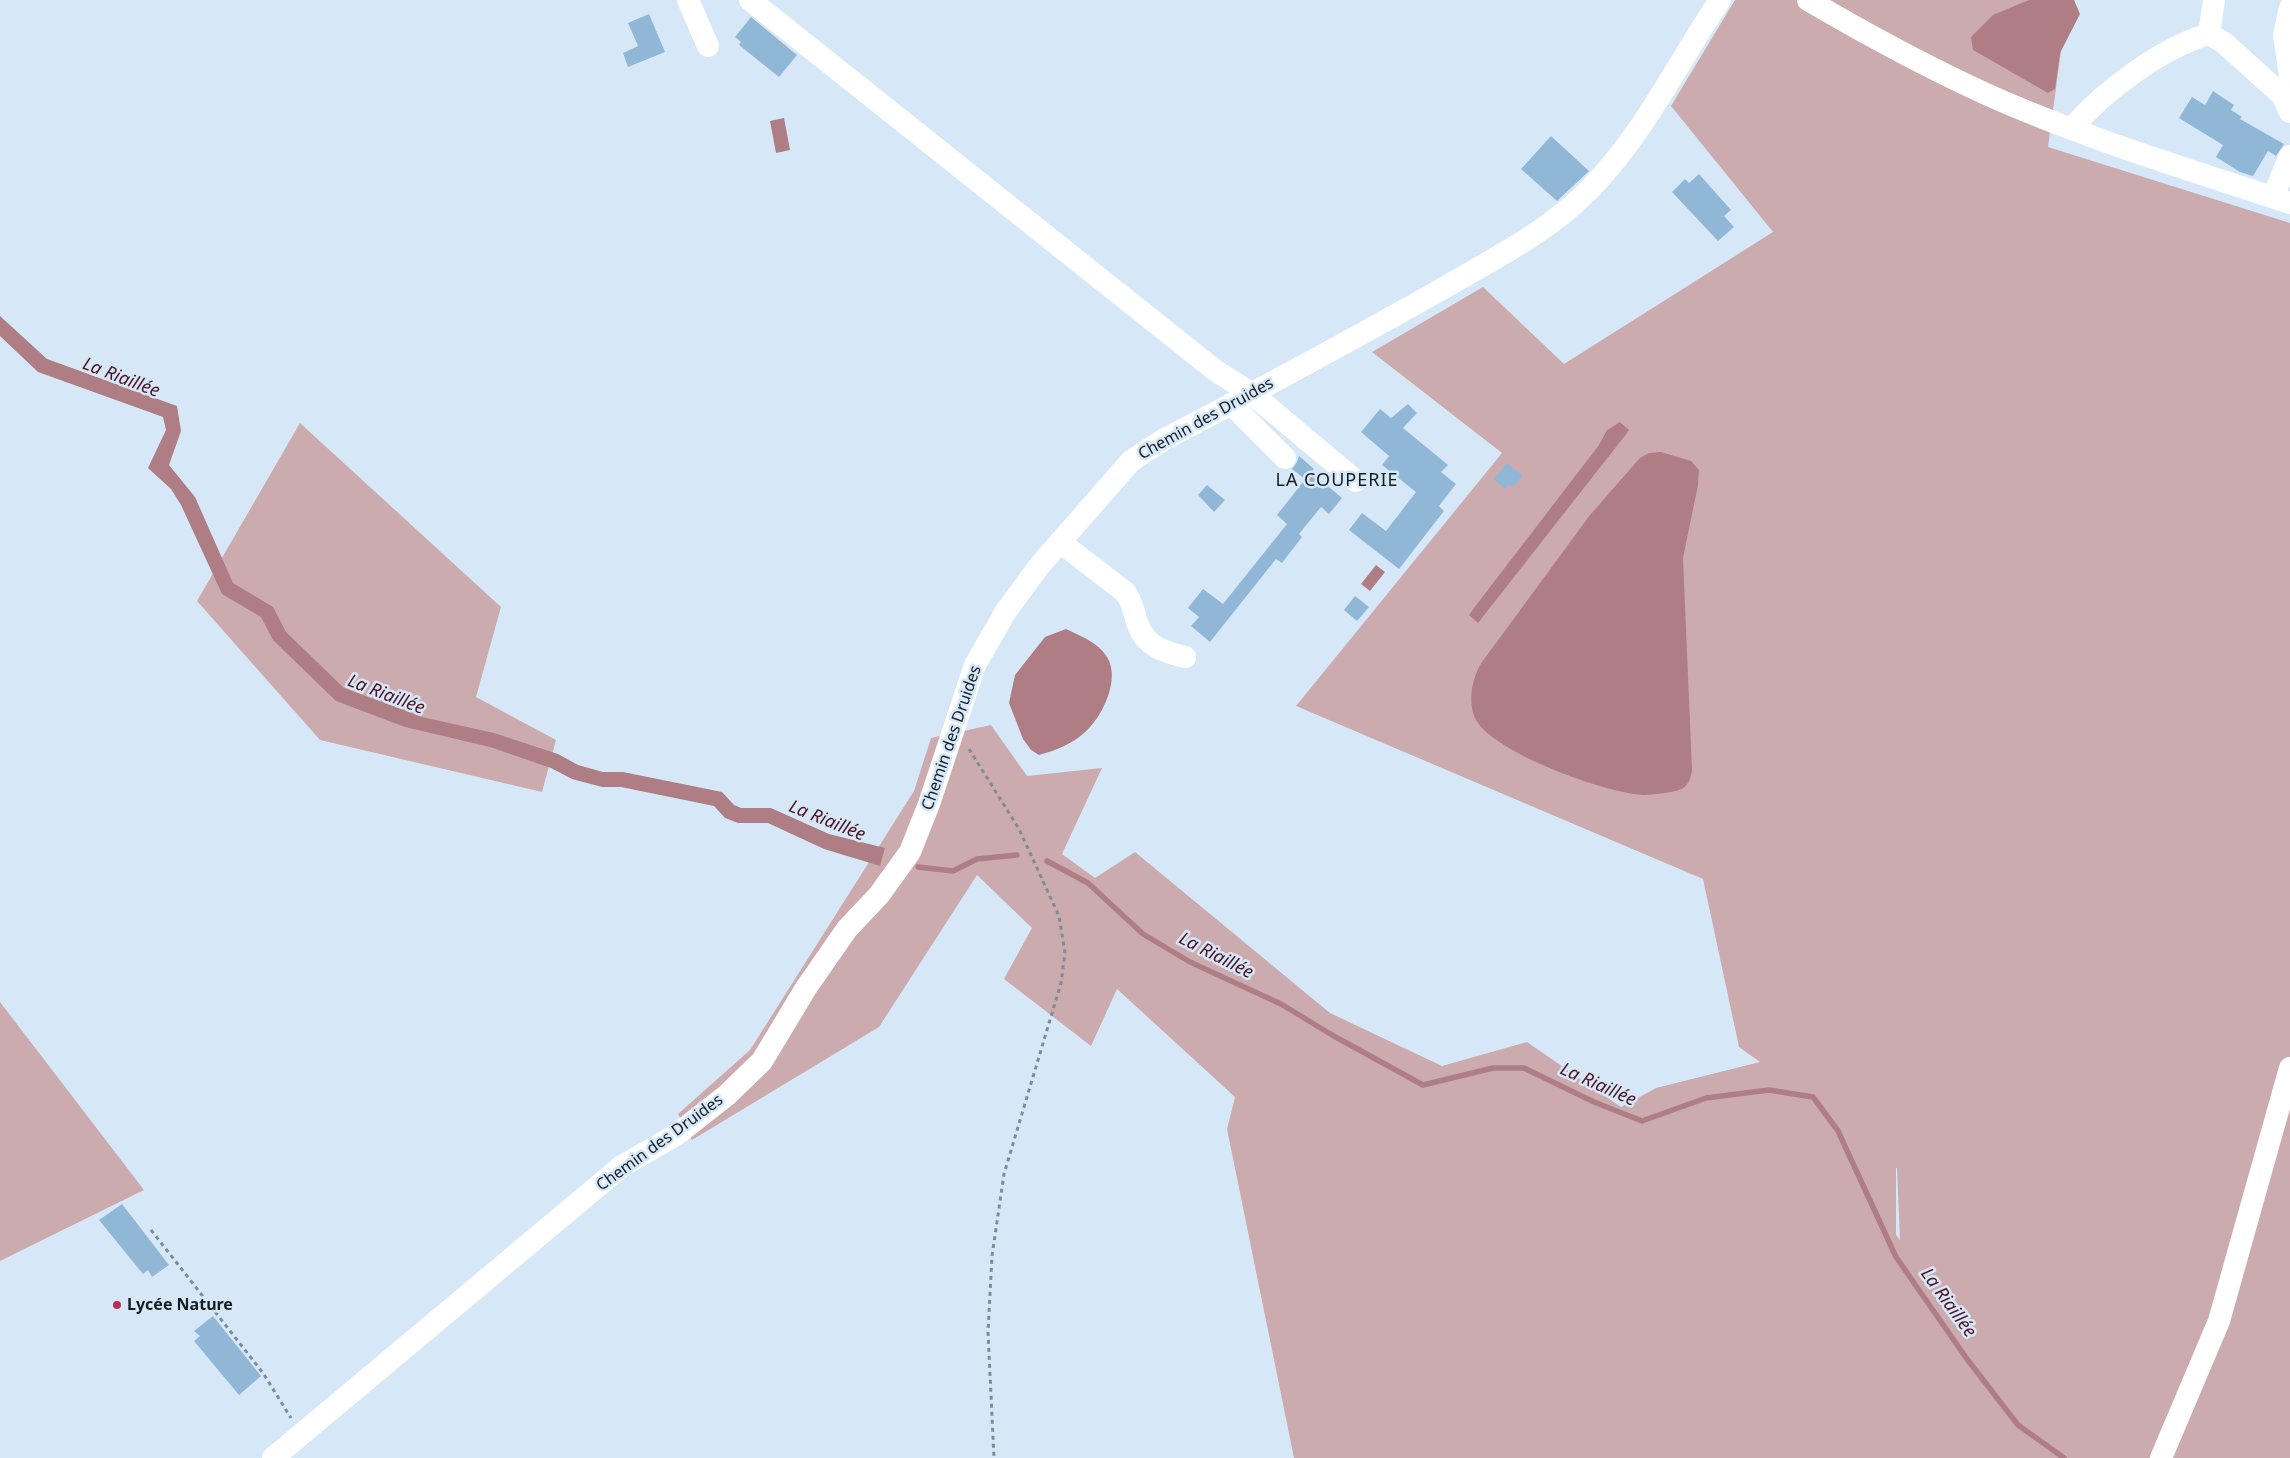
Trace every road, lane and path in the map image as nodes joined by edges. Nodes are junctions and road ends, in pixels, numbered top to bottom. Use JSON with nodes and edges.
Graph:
{"nodes":[{"id":1,"x":688,"y":0,"type":"edge"},
{"id":2,"x":750,"y":0,"type":"edge"},
{"id":3,"x":1720,"y":0,"type":"edge"},
{"id":4,"x":1808,"y":0,"type":"edge"},
{"id":5,"x":2214,"y":0,"type":"edge"},
{"id":6,"x":2290,"y":8,"type":"edge"},
{"id":7,"x":2209,"y":34,"type":"junction"},
{"id":8,"x":708,"y":46,"type":"dead end"},
{"id":9,"x":2288,"y":91,"type":"edge"},
{"id":10,"x":2072,"y":128,"type":"junction"},
{"id":11,"x":2290,"y":156,"type":"edge"},
{"id":12,"x":2281,"y":200,"type":"edge"},
{"id":13,"x":1251,"y":393,"type":"junction"},
{"id":14,"x":1231,"y":404,"type":"junction"},
{"id":15,"x":1285,"y":458,"type":"dead end"},
{"id":16,"x":1356,"y":480,"type":"dead end"},
{"id":17,"x":1060,"y":542,"type":"junction"},
{"id":18,"x":1185,"y":657,"type":"dead end"},
{"id":19,"x":955,"y":725,"type":"junction"},
{"id":20,"x":2290,"y":1068,"type":"edge"},
{"id":21,"x":151,"y":1230,"type":"dead end"},
{"id":22,"x":300,"y":1433,"type":"junction"},
{"id":23,"x":273,"y":1458,"type":"edge"},
{"id":24,"x":994,"y":1458,"type":"edge"},
{"id":25,"x":2161,"y":1458,"type":"edge"}],
"edges":[{"from":1,"to":8,"type":"street"},
{"from":2,"to":13,"type":"street"},
{"from":3,"to":13,"type":"street","name":"Chemin des Druides"},
{"from":4,"to":10,"type":"street"},
{"from":5,"to":7,"type":"street"},
{"from":6,"to":9,"type":"street"},
{"from":7,"to":9,"type":"street"},
{"from":7,"to":10,"type":"street"},
{"from":10,"to":12,"type":"street"},
{"from":11,"to":12,"type":"street"},
{"from":13,"to":14,"type":"street","name":"Chemin des Druides"},
{"from":13,"to":16,"type":"street"},
{"from":14,"to":15,"type":"street"},
{"from":14,"to":17,"type":"street","name":"Chemin des Druides"},
{"from":17,"to":18,"type":"street"},
{"from":17,"to":19,"type":"street","name":"Chemin des Druides"},
{"from":19,"to":22,"type":"street","name":"Chemin des Druides"},
{"from":19,"to":24,"type":"path"},
{"from":20,"to":25,"type":"street"},
{"from":21,"to":22,"type":"path"},
{"from":22,"to":23,"type":"street","name":"Chemin des Druides"}]}
